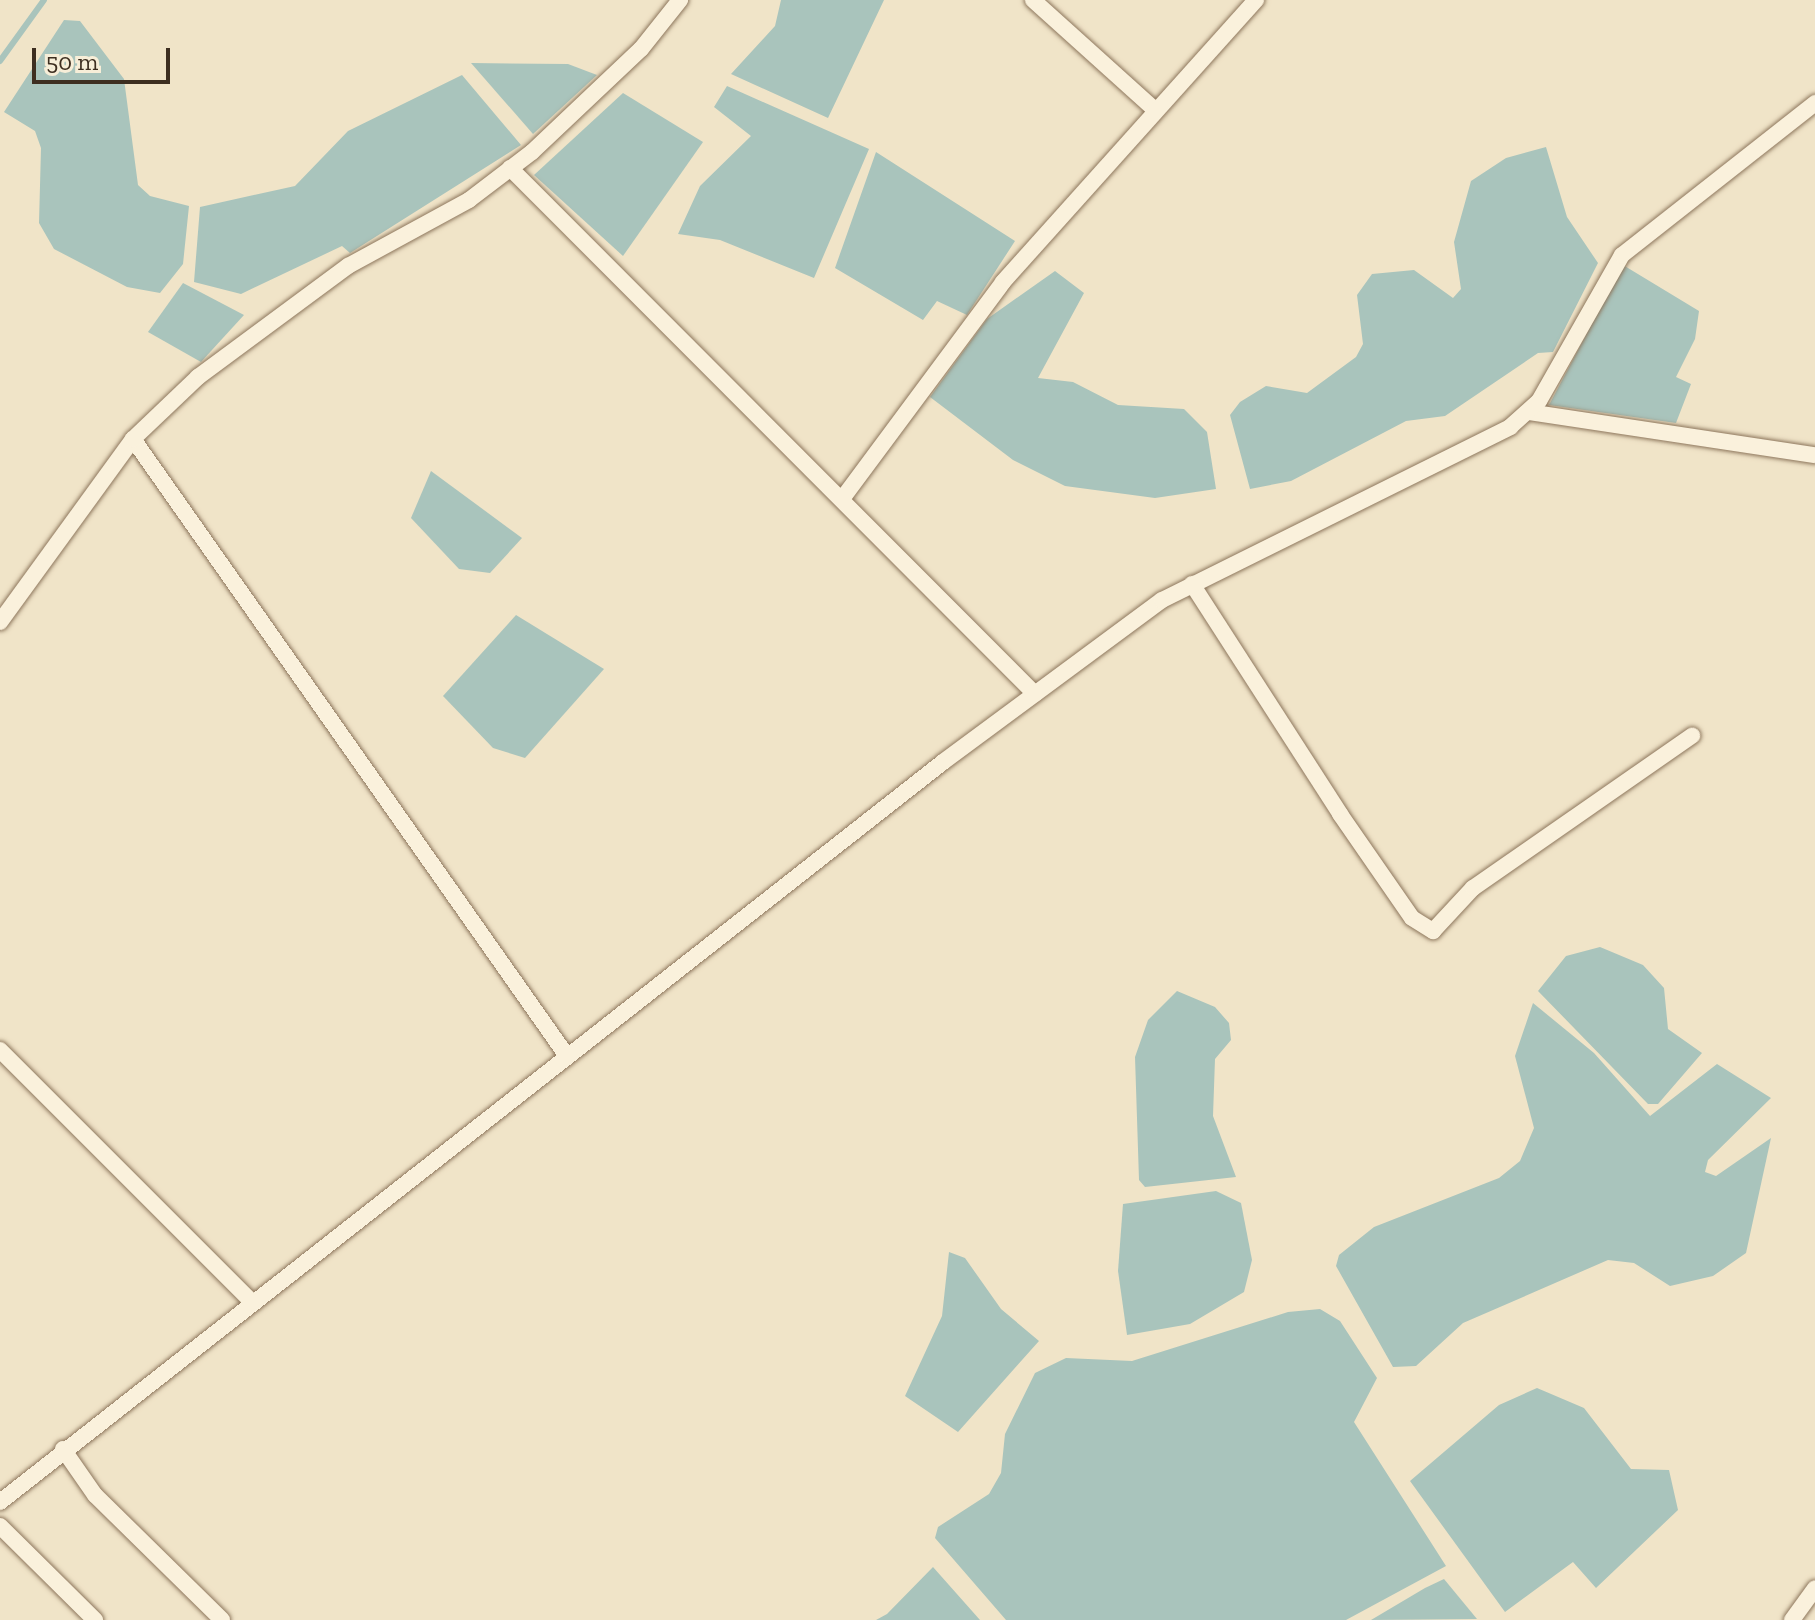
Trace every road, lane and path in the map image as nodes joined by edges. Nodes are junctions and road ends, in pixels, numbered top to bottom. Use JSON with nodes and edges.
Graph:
{"nodes":[{"id":1,"x":680,"y":0,"type":"edge"},
{"id":2,"x":1033,"y":0,"type":"edge"},
{"id":3,"x":1256,"y":0,"type":"edge"},
{"id":4,"x":1815,"y":103,"type":"edge"},
{"id":5,"x":1153,"y":108,"type":"junction"},
{"id":6,"x":510,"y":168,"type":"junction"},
{"id":7,"x":1529,"y":412,"type":"junction"},
{"id":8,"x":133,"y":439,"type":"junction"},
{"id":9,"x":1815,"y":455,"type":"edge"},
{"id":10,"x":842,"y":499,"type":"junction"},
{"id":11,"x":1192,"y":584,"type":"junction"},
{"id":12,"x":0,"y":622,"type":"edge"},
{"id":13,"x":1035,"y":694,"type":"junction"},
{"id":14,"x":1692,"y":736,"type":"dead end"},
{"id":15,"x":0,"y":1050,"type":"edge"},
{"id":16,"x":567,"y":1056,"type":"junction"},
{"id":17,"x":252,"y":1302,"type":"junction"},
{"id":18,"x":63,"y":1449,"type":"junction"},
{"id":19,"x":0,"y":1502,"type":"edge"},
{"id":20,"x":0,"y":1526,"type":"edge"},
{"id":21,"x":1815,"y":1588,"type":"edge"},
{"id":22,"x":95,"y":1620,"type":"edge"},
{"id":23,"x":222,"y":1620,"type":"edge"},
{"id":24,"x":1792,"y":1620,"type":"edge"}],
"edges":[{"from":1,"to":6,"type":"street"},
{"from":2,"to":5,"type":"street"},
{"from":3,"to":5,"type":"street"},
{"from":4,"to":7,"type":"street"},
{"from":5,"to":10,"type":"street"},
{"from":6,"to":8,"type":"street"},
{"from":6,"to":10,"type":"street"},
{"from":7,"to":9,"type":"street"},
{"from":7,"to":11,"type":"street"},
{"from":8,"to":12,"type":"street"},
{"from":8,"to":16,"type":"street"},
{"from":10,"to":13,"type":"street"},
{"from":11,"to":13,"type":"street"},
{"from":11,"to":14,"type":"street"},
{"from":13,"to":16,"type":"street"},
{"from":15,"to":17,"type":"street"},
{"from":16,"to":17,"type":"street"},
{"from":17,"to":18,"type":"street"},
{"from":18,"to":19,"type":"street"},
{"from":18,"to":23,"type":"street"},
{"from":20,"to":22,"type":"street"},
{"from":21,"to":24,"type":"street"}]}
